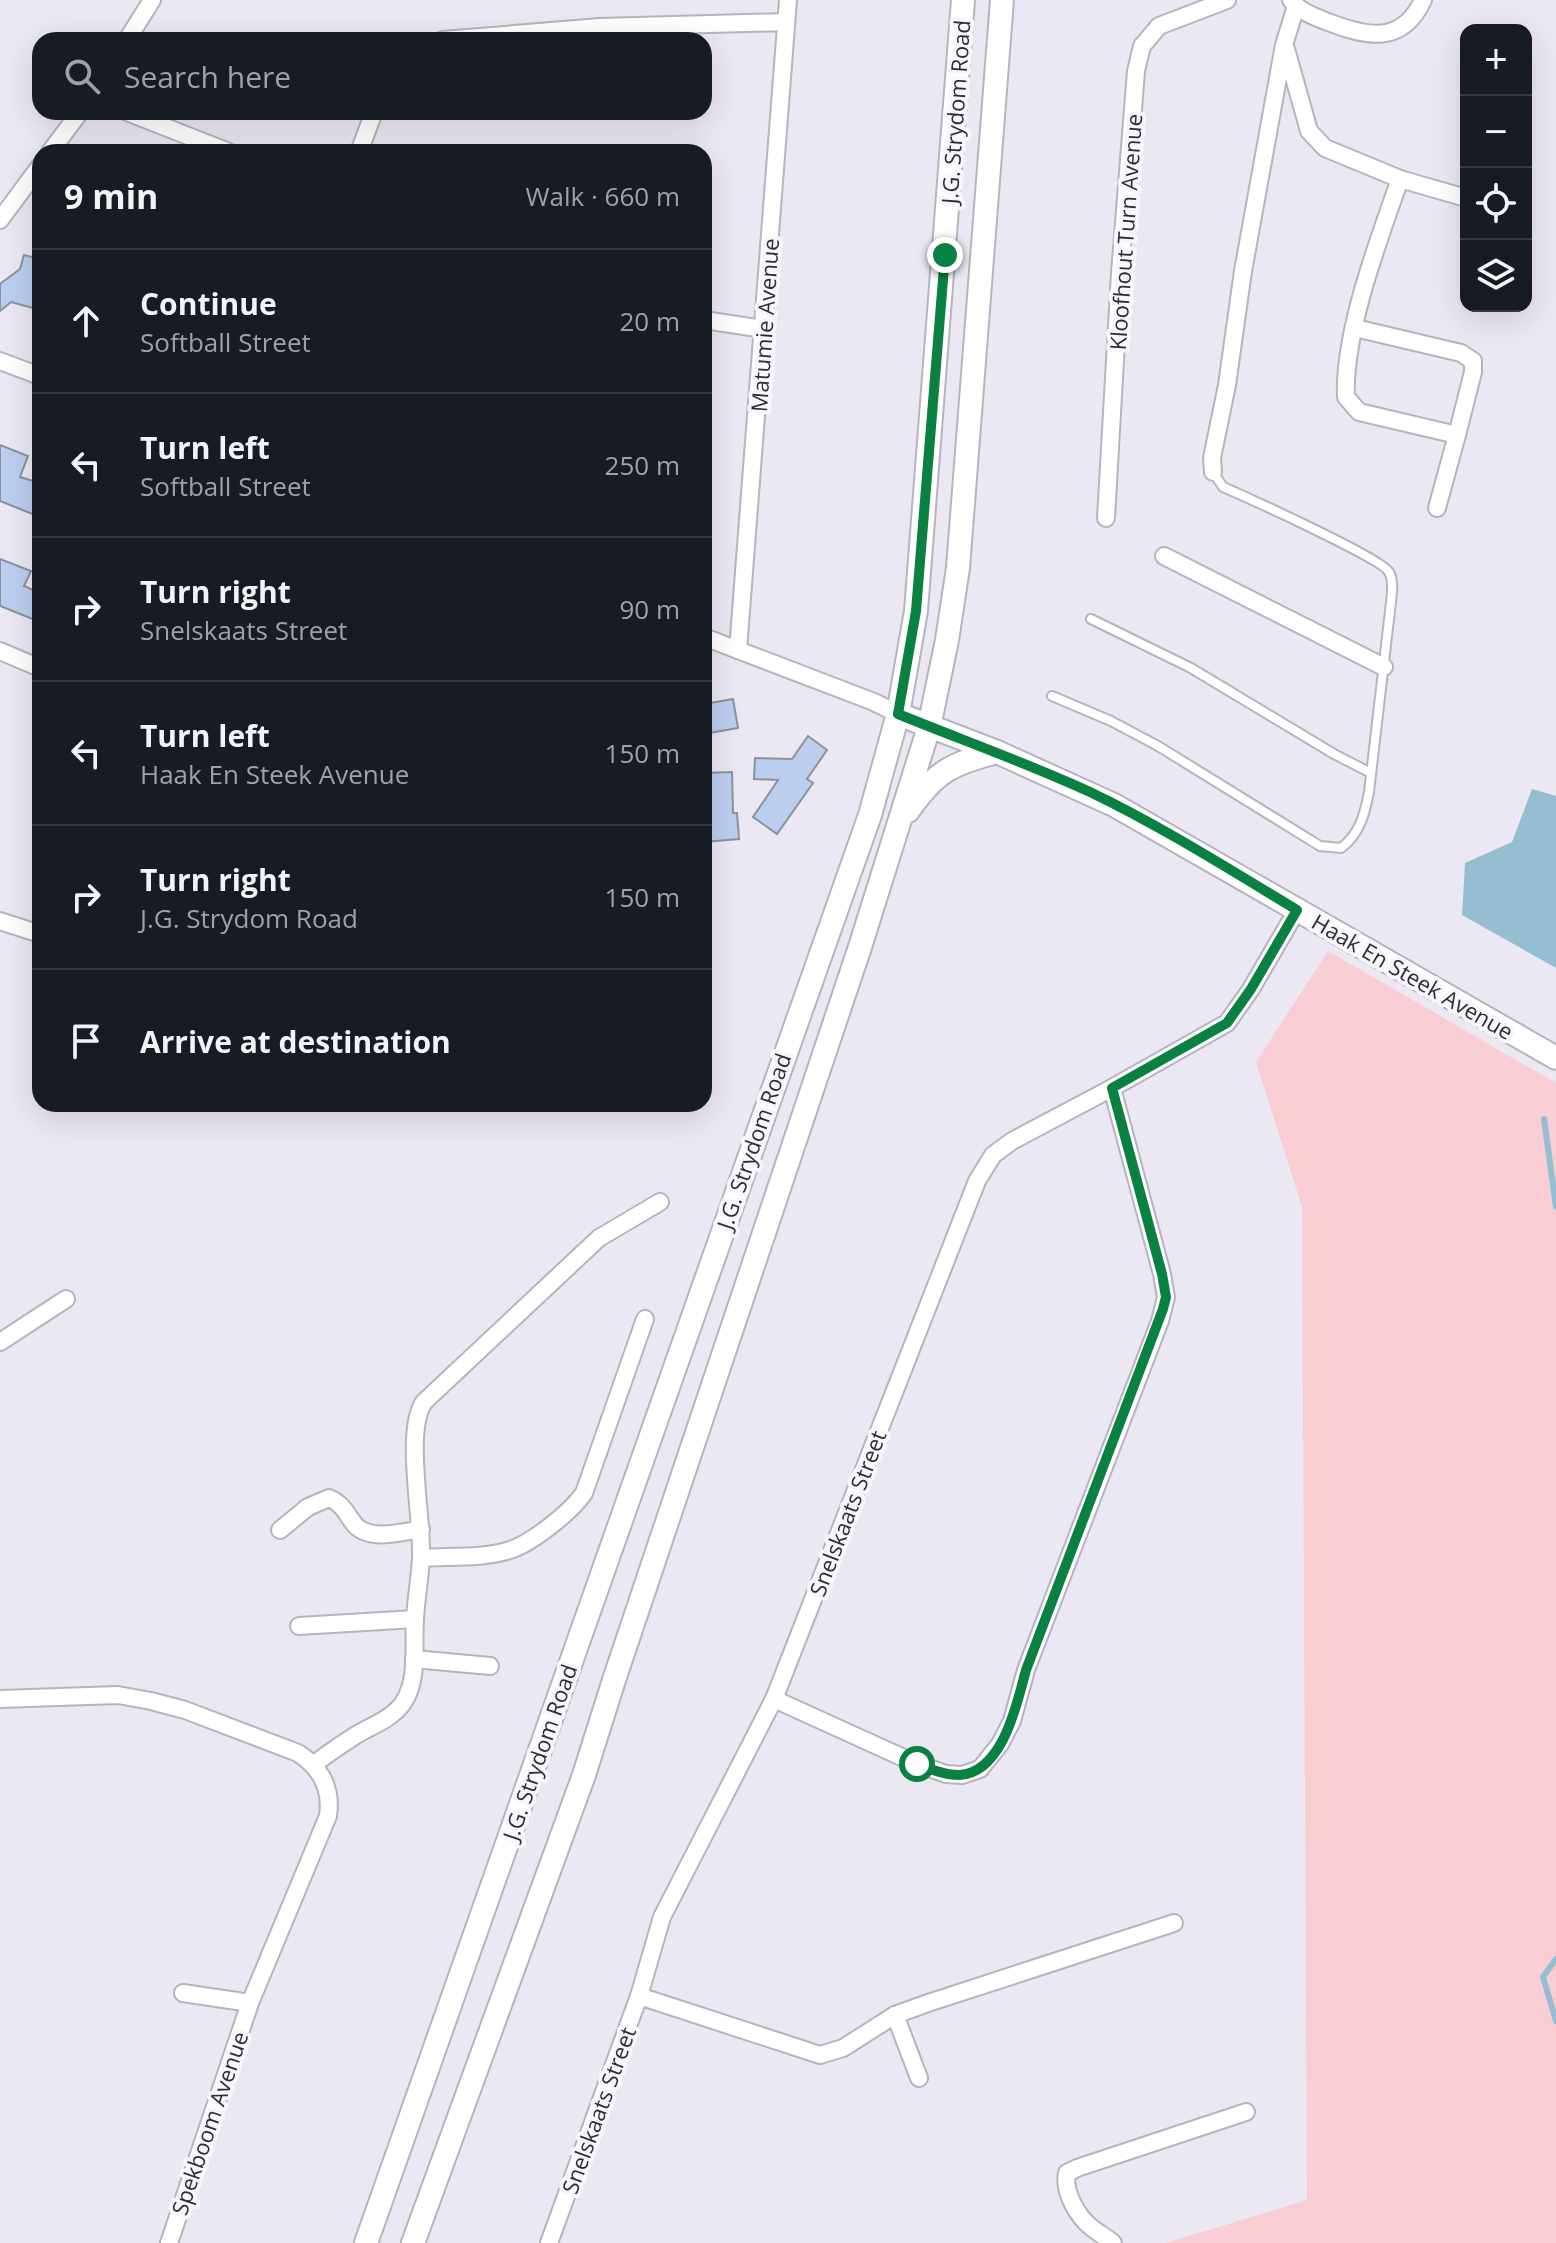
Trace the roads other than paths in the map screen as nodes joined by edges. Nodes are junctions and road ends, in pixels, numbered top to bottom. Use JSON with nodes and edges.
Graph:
{"nodes":[{"id":1,"x":152,"y":0,"type":"edge"},
{"id":2,"x":788,"y":0,"type":"edge"},
{"id":3,"x":963,"y":0,"type":"edge"},
{"id":4,"x":1002,"y":0,"type":"edge"},
{"id":5,"x":1227,"y":0,"type":"edge"},
{"id":6,"x":1423,"y":0,"type":"edge"},
{"id":7,"x":1294,"y":3,"type":"edge"},
{"id":8,"x":786,"y":22,"type":"junction"},
{"id":9,"x":132,"y":32,"type":"edge"},
{"id":10,"x":540,"y":32,"type":"edge"},
{"id":11,"x":1284,"y":45,"type":"junction"},
{"id":12,"x":74,"y":120,"type":"edge"},
{"id":13,"x":147,"y":120,"type":"edge"},
{"id":14,"x":371,"y":120,"type":"edge"},
{"id":15,"x":56,"y":144,"type":"edge"},
{"id":16,"x":209,"y":144,"type":"edge"},
{"id":17,"x":362,"y":144,"type":"edge"},
{"id":18,"x":32,"y":177,"type":"edge"},
{"id":19,"x":1400,"y":179,"type":"junction"},
{"id":20,"x":1460,"y":196,"type":"edge"},
{"id":21,"x":0,"y":220,"type":"edge"},
{"id":22,"x":712,"y":321,"type":"edge"},
{"id":23,"x":1355,"y":328,"type":"junction"},
{"id":24,"x":764,"y":329,"type":"junction"},
{"id":25,"x":0,"y":361,"type":"edge"},
{"id":26,"x":32,"y":373,"type":"edge"},
{"id":27,"x":1457,"y":435,"type":"junction"},
{"id":28,"x":1213,"y":472,"type":"joint"},
{"id":29,"x":1437,"y":508,"type":"dead end"},
{"id":30,"x":1106,"y":518,"type":"dead end"},
{"id":31,"x":1164,"y":556,"type":"dead end"},
{"id":32,"x":1091,"y":619,"type":"dead end"},
{"id":33,"x":712,"y":640,"type":"edge"},
{"id":34,"x":738,"y":650,"type":"junction"},
{"id":35,"x":0,"y":651,"type":"edge"},
{"id":36,"x":32,"y":665,"type":"edge"},
{"id":37,"x":1384,"y":667,"type":"junction"},
{"id":38,"x":1052,"y":696,"type":"dead end"},
{"id":39,"x":898,"y":714,"type":"junction"},
{"id":40,"x":929,"y":727,"type":"junction"},
{"id":41,"x":997,"y":752,"type":"junction"},
{"id":42,"x":1371,"y":773,"type":"junction"},
{"id":43,"x":899,"y":824,"type":"junction"},
{"id":44,"x":1297,"y":910,"type":"junction"},
{"id":45,"x":0,"y":921,"type":"edge"},
{"id":46,"x":32,"y":931,"type":"edge"},
{"id":47,"x":1556,"y":1058,"type":"edge"},
{"id":48,"x":1112,"y":1088,"type":"junction"},
{"id":49,"x":660,"y":1202,"type":"dead end"},
{"id":50,"x":66,"y":1299,"type":"dead end"},
{"id":51,"x":645,"y":1319,"type":"dead end"},
{"id":52,"x":0,"y":1342,"type":"edge"},
{"id":53,"x":421,"y":1529,"type":"junction"},
{"id":54,"x":280,"y":1530,"type":"dead end"},
{"id":55,"x":421,"y":1558,"type":"junction"},
{"id":56,"x":415,"y":1619,"type":"junction"},
{"id":57,"x":299,"y":1626,"type":"dead end"},
{"id":58,"x":414,"y":1659,"type":"junction"},
{"id":59,"x":490,"y":1666,"type":"dead end"},
{"id":60,"x":0,"y":1699,"type":"edge"},
{"id":61,"x":774,"y":1699,"type":"junction"},
{"id":62,"x":313,"y":1765,"type":"junction"},
{"id":63,"x":1174,"y":1923,"type":"dead end"},
{"id":64,"x":183,"y":1993,"type":"dead end"},
{"id":65,"x":639,"y":1996,"type":"junction"},
{"id":66,"x":250,"y":2003,"type":"junction"},
{"id":67,"x":895,"y":2015,"type":"junction"},
{"id":68,"x":919,"y":2078,"type":"dead end"},
{"id":69,"x":1246,"y":2112,"type":"dead end"},
{"id":70,"x":169,"y":2243,"type":"edge"},
{"id":71,"x":366,"y":2243,"type":"edge"},
{"id":72,"x":413,"y":2243,"type":"edge"},
{"id":73,"x":549,"y":2243,"type":"edge"},
{"id":74,"x":1113,"y":2243,"type":"edge"}],
"edges":[{"from":1,"to":9,"type":"street"},
{"from":2,"to":8,"type":"street","name":"Matumie Avenue"},
{"from":3,"to":39,"type":"street","name":"J.G. Strydom Road"},
{"from":4,"to":40,"type":"street","name":"J.G. Strydom Road"},
{"from":5,"to":30,"type":"street","name":"Kloofhout Turn Avenue"},
{"from":6,"to":7,"type":"street"},
{"from":7,"to":11,"type":"street"},
{"from":8,"to":10,"type":"street"},
{"from":8,"to":24,"type":"street","name":"Matumie Avenue"},
{"from":11,"to":19,"type":"street"},
{"from":11,"to":28,"type":"street"},
{"from":12,"to":15,"type":"street"},
{"from":13,"to":16,"type":"street"},
{"from":14,"to":17,"type":"street"},
{"from":18,"to":21,"type":"street"},
{"from":19,"to":20,"type":"street"},
{"from":19,"to":23,"type":"street"},
{"from":22,"to":24,"type":"street"},
{"from":23,"to":27,"type":"street"},
{"from":23,"to":27,"type":"street"},
{"from":24,"to":34,"type":"street","name":"Matumie Avenue"},
{"from":25,"to":26,"type":"street"},
{"from":27,"to":29,"type":"street"},
{"from":28,"to":37,"type":"lane"},
{"from":31,"to":37,"type":"street"},
{"from":32,"to":42,"type":"lane"},
{"from":33,"to":34,"type":"street","name":"Haak En Steek Avenue"},
{"from":34,"to":39,"type":"street","name":"Haak En Steek Avenue"},
{"from":35,"to":36,"type":"street"},
{"from":37,"to":42,"type":"lane"},
{"from":38,"to":42,"type":"lane"},
{"from":39,"to":40,"type":"street","name":"Haak En Steek Avenue"},
{"from":39,"to":71,"type":"street","name":"J.G. Strydom Road"},
{"from":40,"to":41,"type":"street","name":"Haak En Steek Avenue"},
{"from":40,"to":43,"type":"street","name":"J.G. Strydom Road"},
{"from":41,"to":43,"type":"street"},
{"from":41,"to":44,"type":"street","name":"Haak En Steek Avenue"},
{"from":43,"to":72,"type":"street","name":"J.G. Strydom Road"},
{"from":44,"to":47,"type":"street","name":"Haak En Steek Avenue"},
{"from":44,"to":48,"type":"street","name":"Snelskaats Street"},
{"from":45,"to":46,"type":"street"},
{"from":48,"to":61,"type":"street","name":"Snelskaats Street"},
{"from":48,"to":61,"type":"street"},
{"from":49,"to":53,"type":"street"},
{"from":50,"to":52,"type":"street"},
{"from":51,"to":55,"type":"street"},
{"from":53,"to":54,"type":"street"},
{"from":53,"to":55,"type":"street"},
{"from":55,"to":56,"type":"street"},
{"from":56,"to":57,"type":"street"},
{"from":56,"to":58,"type":"street"},
{"from":58,"to":59,"type":"street"},
{"from":58,"to":62,"type":"street"},
{"from":60,"to":62,"type":"street"},
{"from":61,"to":65,"type":"street","name":"Snelskaats Street"},
{"from":62,"to":66,"type":"street","name":"Spekboom Avenue"},
{"from":63,"to":67,"type":"street"},
{"from":64,"to":66,"type":"street","name":"Spekboom Avenue"},
{"from":65,"to":67,"type":"street"},
{"from":65,"to":73,"type":"street","name":"Snelskaats Street"},
{"from":66,"to":70,"type":"street","name":"Spekboom Avenue"},
{"from":67,"to":68,"type":"street"},
{"from":69,"to":74,"type":"street"}]}
